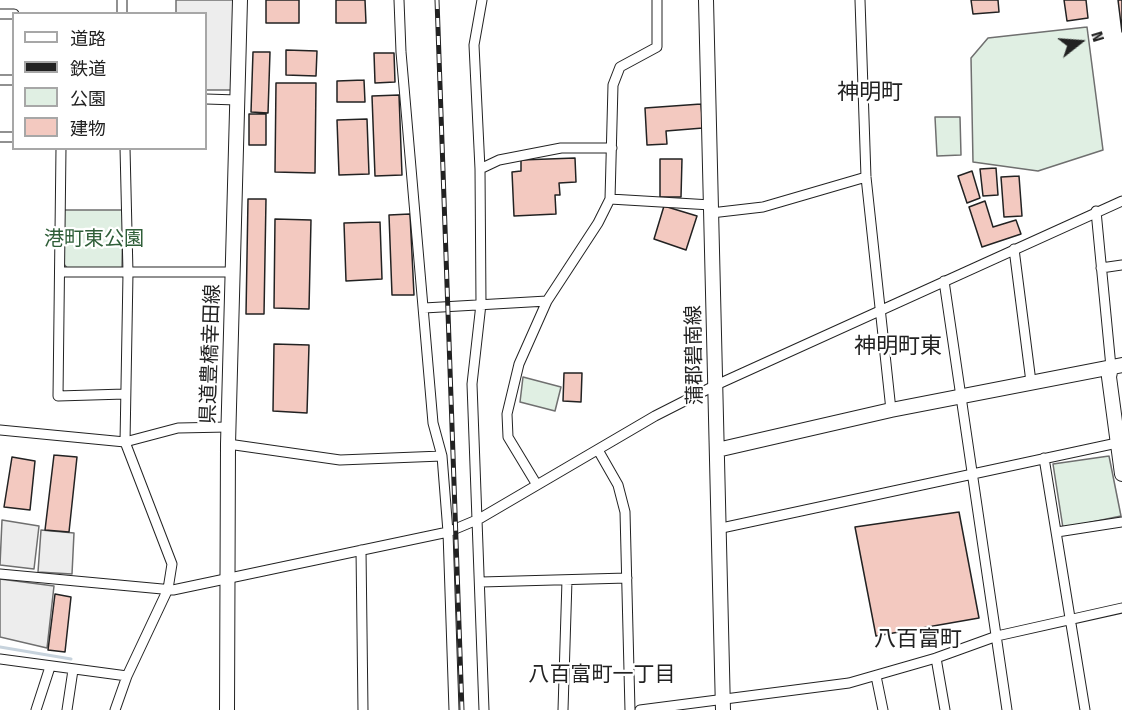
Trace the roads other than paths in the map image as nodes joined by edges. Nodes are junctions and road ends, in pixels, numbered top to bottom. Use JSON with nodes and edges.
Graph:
{"nodes":[{"id":1,"x":240,"y":0,"type":"edge"},
{"id":2,"x":399,"y":0,"type":"edge"},
{"id":3,"x":483,"y":0,"type":"edge"},
{"id":4,"x":657,"y":0,"type":"edge"},
{"id":5,"x":706,"y":0,"type":"edge"},
{"id":6,"x":860,"y":0,"type":"edge"},
{"id":7,"x":207,"y":99,"type":"edge"},
{"id":8,"x":237,"y":100,"type":"junction"},
{"id":9,"x":612,"y":148,"type":"junction"},
{"id":10,"x":61,"y":150,"type":"edge"},
{"id":11,"x":125,"y":150,"type":"edge"},
{"id":12,"x":480,"y":169,"type":"junction"},
{"id":13,"x":866,"y":177,"type":"junction"},
{"id":14,"x":610,"y":199,"type":"junction"},
{"id":15,"x":1122,"y":201,"type":"edge"},
{"id":16,"x":711,"y":209,"type":"junction"},
{"id":17,"x":1096,"y":211,"type":"junction"},
{"id":18,"x":1014,"y":249,"type":"junction"},
{"id":19,"x":1122,"y":265,"type":"edge"},
{"id":20,"x":1101,"y":268,"type":"junction"},
{"id":21,"x":60,"y":272,"type":"junction"},
{"id":22,"x":233,"y":272,"type":"junction"},
{"id":23,"x":128,"y":273,"type":"junction"},
{"id":24,"x":944,"y":281,"type":"junction"},
{"id":25,"x":547,"y":301,"type":"junction"},
{"id":26,"x":481,"y":304,"type":"junction"},
{"id":27,"x":424,"y":308,"type":"junction"},
{"id":28,"x":879,"y":312,"type":"junction"},
{"id":29,"x":1116,"y":366,"type":"edge"},
{"id":30,"x":1031,"y":382,"type":"junction"},
{"id":31,"x":714,"y":386,"type":"junction"},
{"id":32,"x":125,"y":394,"type":"junction"},
{"id":33,"x":963,"y":397,"type":"junction"},
{"id":34,"x":891,"y":410,"type":"junction"},
{"id":35,"x":228,"y":427,"type":"junction"},
{"id":36,"x":0,"y":430,"type":"edge"},
{"id":37,"x":124,"y":442,"type":"junction"},
{"id":38,"x":1117,"y":442,"type":"junction"},
{"id":39,"x":228,"y":444,"type":"junction"},
{"id":40,"x":598,"y":450,"type":"junction"},
{"id":41,"x":717,"y":450,"type":"junction"},
{"id":42,"x":442,"y":456,"type":"junction"},
{"id":43,"x":1044,"y":458,"type":"junction"},
{"id":44,"x":973,"y":472,"type":"junction"},
{"id":45,"x":1122,"y":474,"type":"edge"},
{"id":46,"x":537,"y":485,"type":"junction"},
{"id":47,"x":478,"y":519,"type":"junction"},
{"id":48,"x":1122,"y":522,"type":"edge"},
{"id":49,"x":717,"y":529,"type":"junction"},
{"id":50,"x":448,"y":532,"type":"junction"},
{"id":51,"x":1057,"y":532,"type":"junction"},
{"id":52,"x":361,"y":550,"type":"junction"},
{"id":53,"x":0,"y":574,"type":"edge"},
{"id":54,"x":226,"y":578,"type":"junction"},
{"id":55,"x":627,"y":578,"type":"junction"},
{"id":56,"x":567,"y":580,"type":"junction"},
{"id":57,"x":481,"y":582,"type":"junction"},
{"id":58,"x":168,"y":589,"type":"junction"},
{"id":59,"x":1122,"y":608,"type":"edge"},
{"id":60,"x":1070,"y":618,"type":"junction"},
{"id":61,"x":998,"y":636,"type":"junction"},
{"id":62,"x":936,"y":658,"type":"junction"},
{"id":63,"x":0,"y":659,"type":"edge"},
{"id":64,"x":50,"y":667,"type":"junction"},
{"id":65,"x":73,"y":670,"type":"junction"},
{"id":66,"x":127,"y":676,"type":"junction"},
{"id":67,"x":876,"y":676,"type":"junction"},
{"id":68,"x":723,"y":706,"type":"edge"},
{"id":69,"x":36,"y":710,"type":"edge"},
{"id":70,"x":67,"y":710,"type":"edge"},
{"id":71,"x":116,"y":710,"type":"edge"},
{"id":72,"x":227,"y":710,"type":"edge"},
{"id":73,"x":363,"y":710,"type":"edge"},
{"id":74,"x":454,"y":710,"type":"edge"},
{"id":75,"x":484,"y":710,"type":"edge"},
{"id":76,"x":563,"y":710,"type":"edge"},
{"id":77,"x":630,"y":710,"type":"edge"},
{"id":78,"x":640,"y":710,"type":"edge"},
{"id":79,"x":883,"y":710,"type":"edge"},
{"id":80,"x":945,"y":710,"type":"edge"},
{"id":81,"x":1007,"y":710,"type":"edge"},
{"id":82,"x":1085,"y":710,"type":"edge"}],
"edges":[{"from":1,"to":8,"type":"main road","name":"県道豊橋幸田線"},
{"from":2,"to":27,"type":"street"},
{"from":3,"to":12,"type":"street"},
{"from":4,"to":9,"type":"street"},
{"from":5,"to":16,"type":"main road","name":"蒲郡碧南線"},
{"from":6,"to":13,"type":"street"},
{"from":7,"to":8,"type":"street"},
{"from":8,"to":22,"type":"main road","name":"県道豊橋幸田線"},
{"from":9,"to":12,"type":"street"},
{"from":9,"to":14,"type":"street"},
{"from":10,"to":21,"type":"street"},
{"from":11,"to":23,"type":"street"},
{"from":12,"to":26,"type":"street"},
{"from":13,"to":16,"type":"street"},
{"from":13,"to":28,"type":"street"},
{"from":14,"to":16,"type":"street"},
{"from":14,"to":25,"type":"street"},
{"from":15,"to":17,"type":"street"},
{"from":16,"to":31,"type":"main road","name":"蒲郡碧南線"},
{"from":17,"to":18,"type":"street"},
{"from":17,"to":20,"type":"street"},
{"from":18,"to":24,"type":"street"},
{"from":18,"to":30,"type":"street"},
{"from":19,"to":20,"type":"street"},
{"from":20,"to":29,"type":"street"},
{"from":21,"to":23,"type":"street"},
{"from":21,"to":32,"type":"street"},
{"from":22,"to":23,"type":"street"},
{"from":22,"to":35,"type":"main road","name":"県道豊橋幸田線"},
{"from":23,"to":32,"type":"street"},
{"from":24,"to":28,"type":"street"},
{"from":24,"to":33,"type":"street"},
{"from":25,"to":26,"type":"street"},
{"from":25,"to":46,"type":"street"},
{"from":26,"to":27,"type":"street"},
{"from":26,"to":47,"type":"street"},
{"from":27,"to":42,"type":"street"},
{"from":28,"to":31,"type":"street"},
{"from":28,"to":34,"type":"street"},
{"from":29,"to":30,"type":"main road"},
{"from":29,"to":38,"type":"main road"},
{"from":30,"to":33,"type":"main road"},
{"from":31,"to":40,"type":"street"},
{"from":31,"to":41,"type":"main road","name":"蒲郡碧南線"},
{"from":32,"to":37,"type":"street"},
{"from":33,"to":34,"type":"main road"},
{"from":33,"to":44,"type":"street"},
{"from":34,"to":41,"type":"main road"},
{"from":35,"to":37,"type":"street"},
{"from":35,"to":39,"type":"main road","name":"県道豊橋幸田線"},
{"from":36,"to":37,"type":"street"},
{"from":37,"to":58,"type":"street"},
{"from":38,"to":43,"type":"street"},
{"from":38,"to":45,"type":"main road"},
{"from":39,"to":42,"type":"street"},
{"from":39,"to":54,"type":"main road","name":"県道豊橋幸田線"},
{"from":40,"to":46,"type":"street"},
{"from":40,"to":55,"type":"street"},
{"from":41,"to":49,"type":"main road","name":"蒲郡碧南線"},
{"from":42,"to":50,"type":"street"},
{"from":43,"to":44,"type":"street"},
{"from":43,"to":51,"type":"street"},
{"from":44,"to":49,"type":"street"},
{"from":44,"to":61,"type":"street"},
{"from":46,"to":47,"type":"street"},
{"from":47,"to":50,"type":"street"},
{"from":47,"to":57,"type":"street"},
{"from":48,"to":51,"type":"street"},
{"from":49,"to":68,"type":"main road","name":"蒲郡碧南線"},
{"from":50,"to":52,"type":"street"},
{"from":50,"to":74,"type":"street"},
{"from":51,"to":60,"type":"street"},
{"from":52,"to":54,"type":"street"},
{"from":52,"to":73,"type":"street"},
{"from":53,"to":58,"type":"street"},
{"from":54,"to":58,"type":"street"},
{"from":54,"to":72,"type":"main road","name":"県道豊橋幸田線"},
{"from":55,"to":56,"type":"street"},
{"from":55,"to":77,"type":"street"},
{"from":56,"to":57,"type":"street"},
{"from":56,"to":76,"type":"street"},
{"from":57,"to":75,"type":"street"},
{"from":58,"to":66,"type":"street"},
{"from":59,"to":60,"type":"street"},
{"from":60,"to":61,"type":"street"},
{"from":60,"to":82,"type":"street"},
{"from":61,"to":62,"type":"street"},
{"from":61,"to":81,"type":"street"},
{"from":62,"to":67,"type":"street"},
{"from":62,"to":80,"type":"street"},
{"from":63,"to":64,"type":"street"},
{"from":64,"to":65,"type":"street"},
{"from":64,"to":69,"type":"street"},
{"from":65,"to":66,"type":"street"},
{"from":65,"to":70,"type":"street"},
{"from":66,"to":71,"type":"street"},
{"from":67,"to":68,"type":"street"},
{"from":67,"to":79,"type":"street"},
{"from":68,"to":78,"type":"street"}]}
